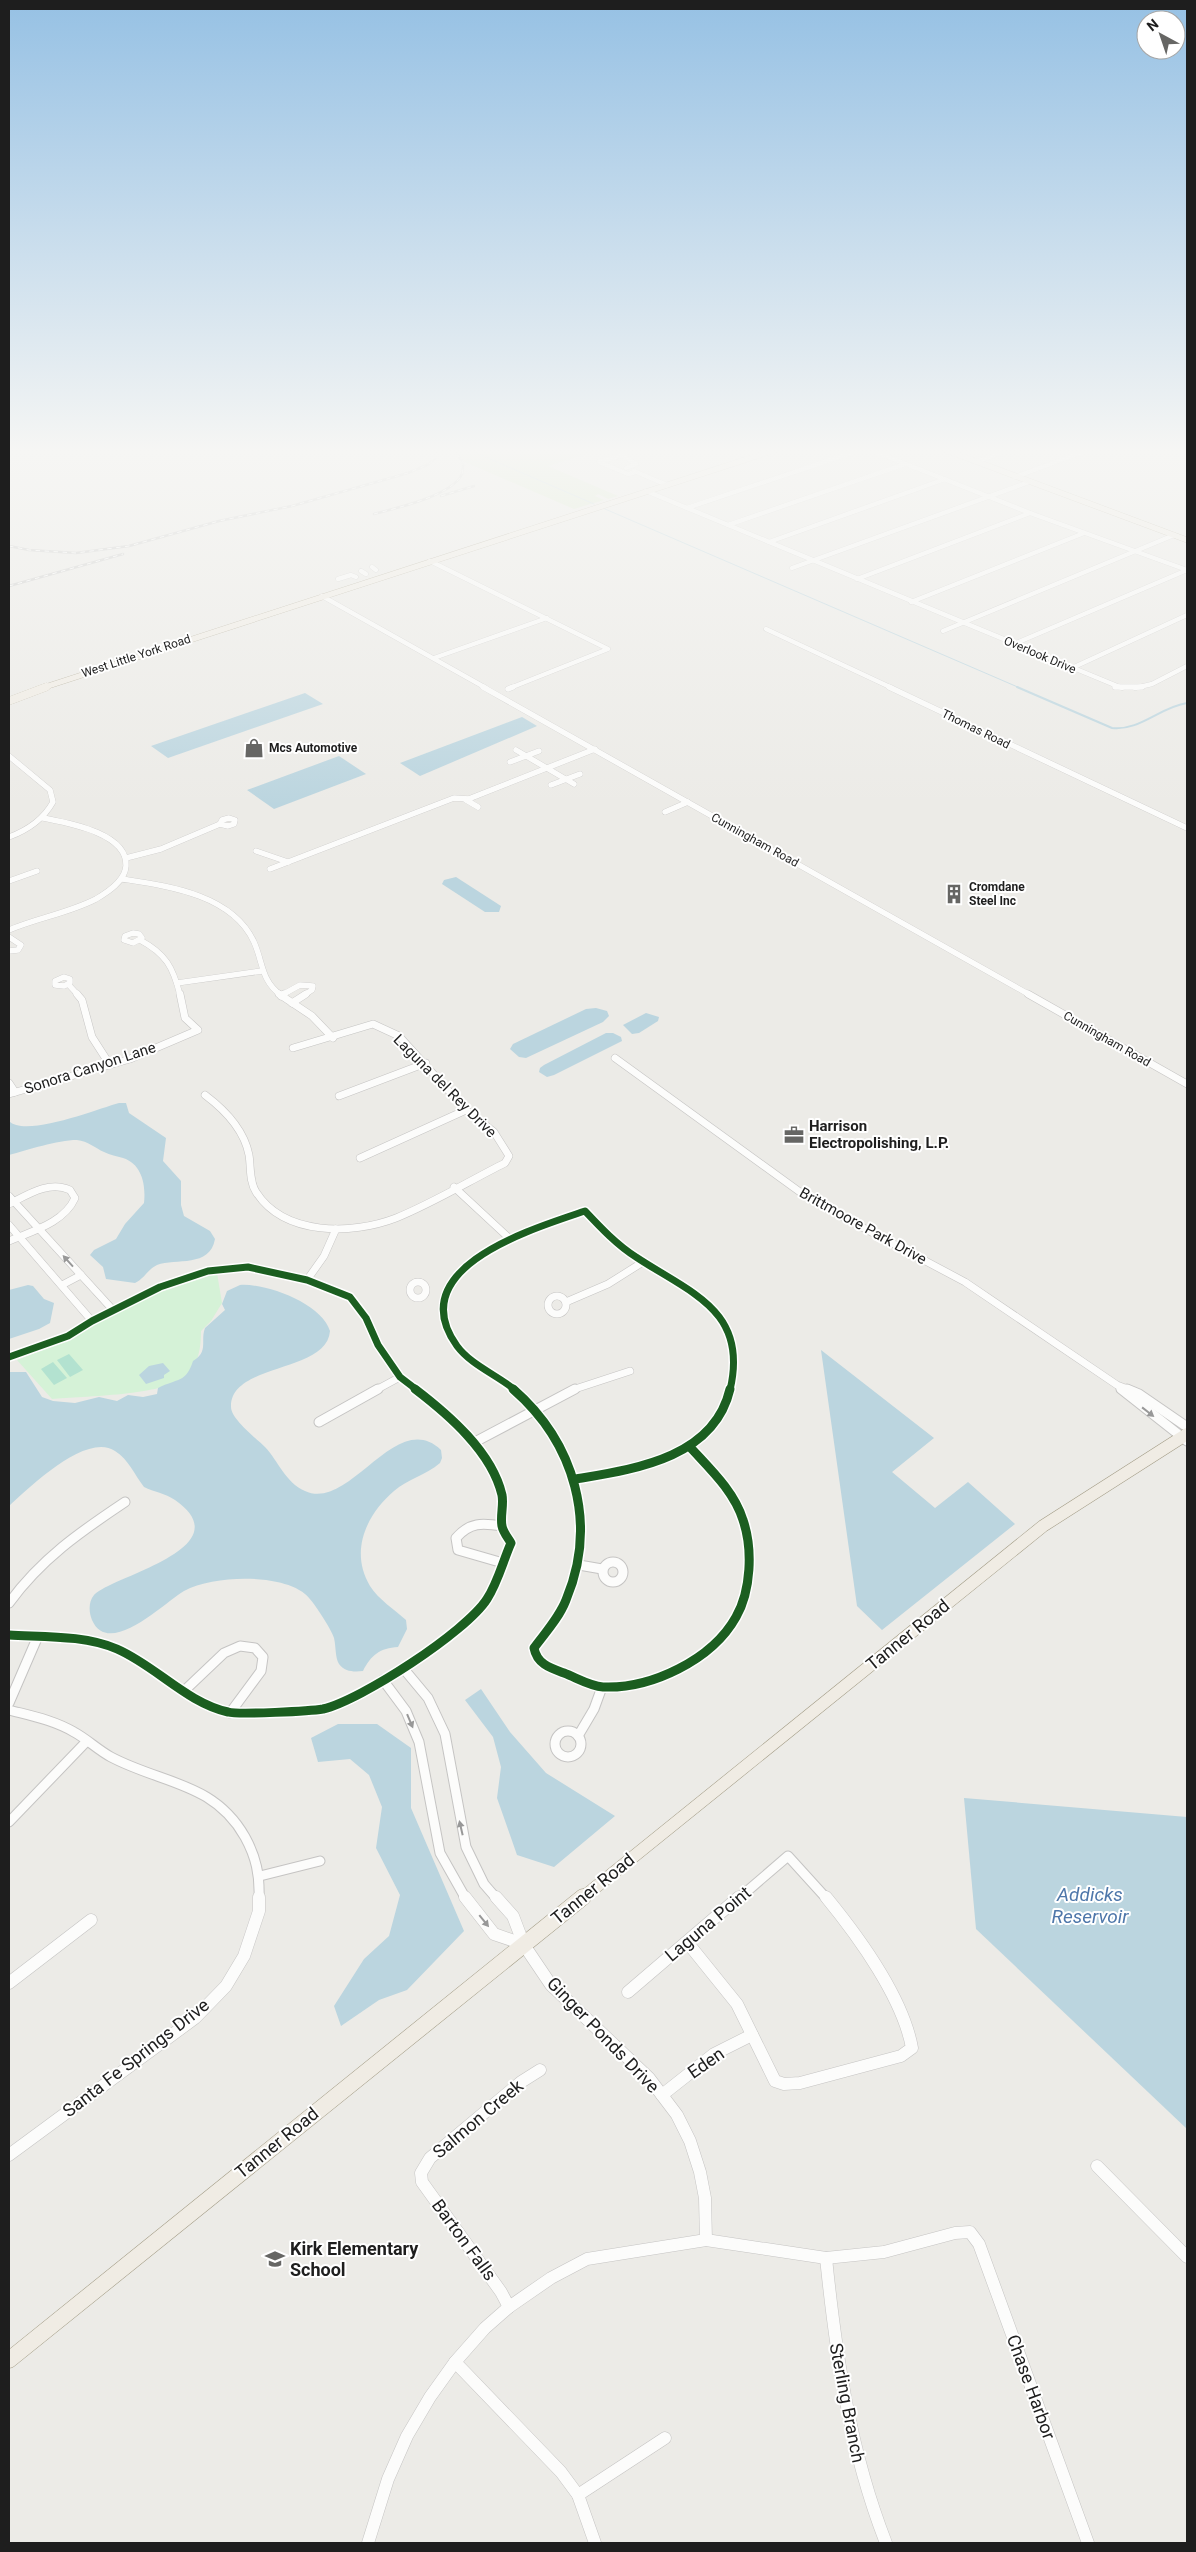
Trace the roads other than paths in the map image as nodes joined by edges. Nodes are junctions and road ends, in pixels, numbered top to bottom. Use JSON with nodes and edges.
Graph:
{"nodes":[{"id":1,"x":408,"y":568,"type":"edge"},
{"id":2,"x":445,"y":568,"type":"edge"},
{"id":3,"x":831,"y":568,"type":"edge"},
{"id":4,"x":886,"y":568,"type":"edge"},
{"id":5,"x":995,"y":568,"type":"edge"},
{"id":6,"x":1094,"y":568,"type":"edge"},
{"id":7,"x":1187,"y":570,"type":"edge"},
{"id":8,"x":356,"y":577,"type":"dead end"},
{"id":9,"x":338,"y":579,"type":"dead end"},
{"id":10,"x":857,"y":579,"type":"junction"},
{"id":11,"x":322,"y":596,"type":"junction"},
{"id":12,"x":911,"y":602,"type":"junction"},
{"id":13,"x":1187,"y":616,"type":"edge"},
{"id":14,"x":547,"y":618,"type":"junction"},
{"id":15,"x":962,"y":623,"type":"junction"},
{"id":16,"x":766,"y":629,"type":"dead end"},
{"id":17,"x":943,"y":631,"type":"dead end"},
{"id":18,"x":1014,"y":644,"type":"junction"},
{"id":19,"x":434,"y":658,"type":"junction"},
{"id":20,"x":1187,"y":666,"type":"edge"},
{"id":21,"x":1072,"y":668,"type":"junction"},
{"id":22,"x":508,"y":689,"type":"dead end"},
{"id":23,"x":9,"y":701,"type":"edge"},
{"id":24,"x":595,"y":749,"type":"junction"},
{"id":25,"x":516,"y":750,"type":"dead end"},
{"id":26,"x":540,"y":751,"type":"dead end"},
{"id":27,"x":526,"y":756,"type":"junction"},
{"id":28,"x":10,"y":759,"type":"edge"},
{"id":29,"x":510,"y":762,"type":"dead end"},
{"id":30,"x":547,"y":768,"type":"junction"},
{"id":31,"x":580,"y":774,"type":"dead end"},
{"id":32,"x":566,"y":779,"type":"junction"},
{"id":33,"x":574,"y":784,"type":"dead end"},
{"id":34,"x":551,"y":785,"type":"dead end"},
{"id":35,"x":468,"y":799,"type":"junction"},
{"id":36,"x":688,"y":802,"type":"junction"},
{"id":37,"x":478,"y":807,"type":"dead end"},
{"id":38,"x":665,"y":812,"type":"dead end"},
{"id":39,"x":44,"y":818,"type":"junction"},
{"id":40,"x":220,"y":824,"type":"dead end"},
{"id":41,"x":1187,"y":828,"type":"edge"},
{"id":42,"x":9,"y":837,"type":"edge"},
{"id":43,"x":256,"y":851,"type":"dead end"},
{"id":44,"x":126,"y":858,"type":"junction"},
{"id":45,"x":288,"y":862,"type":"junction"},
{"id":46,"x":270,"y":869,"type":"dead end"},
{"id":47,"x":37,"y":871,"type":"dead end"},
{"id":48,"x":122,"y":878,"type":"junction"},
{"id":49,"x":9,"y":881,"type":"edge"},
{"id":50,"x":9,"y":930,"type":"edge"},
{"id":51,"x":9,"y":937,"type":"edge"},
{"id":52,"x":140,"y":940,"type":"dead end"},
{"id":53,"x":9,"y":951,"type":"edge"},
{"id":54,"x":262,"y":971,"type":"junction"},
{"id":55,"x":177,"y":983,"type":"junction"},
{"id":56,"x":68,"y":984,"type":"dead end"},
{"id":57,"x":281,"y":996,"type":"junction"},
{"id":58,"x":292,"y":1003,"type":"junction"},
{"id":59,"x":1075,"y":1012,"type":"dead end"},
{"id":60,"x":1066,"y":1016,"type":"junction"},
{"id":61,"x":333,"y":1038,"type":"junction"},
{"id":62,"x":292,"y":1048,"type":"dead end"},
{"id":63,"x":615,"y":1058,"type":"dead end"},
{"id":64,"x":426,"y":1063,"type":"junction"},
{"id":65,"x":110,"y":1065,"type":"junction"},
{"id":66,"x":9,"y":1083,"type":"edge"},
{"id":67,"x":1187,"y":1084,"type":"edge"},
{"id":68,"x":12,"y":1093,"type":"edge"},
{"id":69,"x":204,"y":1095,"type":"dead end"},
{"id":70,"x":339,"y":1096,"type":"dead end"},
{"id":71,"x":466,"y":1110,"type":"junction"},
{"id":72,"x":360,"y":1158,"type":"dead end"},
{"id":73,"x":454,"y":1187,"type":"junction"},
{"id":74,"x":10,"y":1200,"type":"edge"},
{"id":75,"x":9,"y":1225,"type":"edge"},
{"id":76,"x":38,"y":1227,"type":"junction"},
{"id":77,"x":336,"y":1229,"type":"junction"},
{"id":78,"x":19,"y":1236,"type":"junction"},
{"id":79,"x":510,"y":1238,"type":"junction"},
{"id":80,"x":9,"y":1241,"type":"edge"},
{"id":81,"x":643,"y":1262,"type":"junction"},
{"id":82,"x":81,"y":1275,"type":"junction"},
{"id":83,"x":307,"y":1280,"type":"junction"},
{"id":84,"x":62,"y":1285,"type":"junction"},
{"id":85,"x":427,"y":1292,"type":"dead end"},
{"id":86,"x":445,"y":1295,"type":"junction"},
{"id":87,"x":566,"y":1302,"type":"dead end"},
{"id":88,"x":113,"y":1310,"type":"junction"},
{"id":89,"x":92,"y":1321,"type":"junction"},
{"id":90,"x":9,"y":1357,"type":"edge"},
{"id":91,"x":630,"y":1371,"type":"dead end"},
{"id":92,"x":400,"y":1377,"type":"junction"},
{"id":93,"x":1117,"y":1385,"type":"junction"},
{"id":94,"x":534,"y":1409,"type":"junction"},
{"id":95,"x":318,"y":1422,"type":"dead end"},
{"id":96,"x":1186,"y":1435,"type":"edge"},
{"id":97,"x":473,"y":1443,"type":"junction"},
{"id":98,"x":690,"y":1447,"type":"junction"},
{"id":99,"x":576,"y":1478,"type":"junction"},
{"id":100,"x":125,"y":1502,"type":"dead end"},
{"id":101,"x":502,"y":1526,"type":"junction"},
{"id":102,"x":503,"y":1563,"type":"junction"},
{"id":103,"x":579,"y":1566,"type":"junction"},
{"id":104,"x":602,"y":1569,"type":"dead end"},
{"id":105,"x":9,"y":1603,"type":"edge"},
{"id":106,"x":9,"y":1635,"type":"edge"},
{"id":107,"x":38,"y":1636,"type":"junction"},
{"id":108,"x":403,"y":1668,"type":"junction"},
{"id":109,"x":383,"y":1680,"type":"junction"},
{"id":110,"x":602,"y":1687,"type":"junction"},
{"id":111,"x":184,"y":1692,"type":"junction"},
{"id":112,"x":9,"y":1703,"type":"edge"},
{"id":113,"x":9,"y":1710,"type":"edge"},
{"id":114,"x":230,"y":1713,"type":"junction"},
{"id":115,"x":578,"y":1736,"type":"dead end"},
{"id":116,"x":86,"y":1742,"type":"junction"},
{"id":117,"x":9,"y":1822,"type":"edge"},
{"id":118,"x":320,"y":1861,"type":"dead end"},
{"id":119,"x":260,"y":1876,"type":"junction"},
{"id":120,"x":91,"y":1920,"type":"dead end"},
{"id":121,"x":687,"y":1942,"type":"junction"},
{"id":122,"x":524,"y":1945,"type":"junction"},
{"id":123,"x":9,"y":1983,"type":"edge"},
{"id":124,"x":628,"y":1992,"type":"dead end"},
{"id":125,"x":752,"y":2035,"type":"junction"},
{"id":126,"x":540,"y":2070,"type":"dead end"},
{"id":127,"x":662,"y":2095,"type":"junction"},
{"id":128,"x":9,"y":2155,"type":"edge"},
{"id":129,"x":1097,"y":2166,"type":"dead end"},
{"id":130,"x":421,"y":2173,"type":"joint"},
{"id":131,"x":706,"y":2240,"type":"junction"},
{"id":132,"x":1187,"y":2257,"type":"edge"},
{"id":133,"x":826,"y":2258,"type":"junction"},
{"id":134,"x":509,"y":2307,"type":"junction"},
{"id":135,"x":9,"y":2360,"type":"edge"},
{"id":136,"x":454,"y":2362,"type":"junction"},
{"id":137,"x":664,"y":2438,"type":"dead end"},
{"id":138,"x":578,"y":2496,"type":"junction"},
{"id":139,"x":368,"y":2543,"type":"edge"},
{"id":140,"x":595,"y":2543,"type":"edge"},
{"id":141,"x":886,"y":2543,"type":"edge"},
{"id":142,"x":1088,"y":2543,"type":"edge"}],
"edges":[{"from":1,"to":11,"type":"main road","name":"West Little York Road"},
{"from":2,"to":14,"type":"street"},
{"from":3,"to":10,"type":"street","name":"Overlook Drive"},
{"from":4,"to":10,"type":"street"},
{"from":5,"to":12,"type":"street"},
{"from":6,"to":15,"type":"street"},
{"from":7,"to":18,"type":"street"},
{"from":8,"to":9,"type":"street"},
{"from":10,"to":12,"type":"street","name":"Overlook Drive"},
{"from":11,"to":19,"type":"street","name":"Cunningham Road"},
{"from":11,"to":23,"type":"main road","name":"West Little York Road"},
{"from":12,"to":15,"type":"street","name":"Overlook Drive"},
{"from":13,"to":21,"type":"street"},
{"from":14,"to":19,"type":"street"},
{"from":14,"to":22,"type":"street"},
{"from":15,"to":17,"type":"street"},
{"from":15,"to":18,"type":"street","name":"Overlook Drive"},
{"from":16,"to":41,"type":"street","name":"Thomas Road"},
{"from":18,"to":21,"type":"street","name":"Overlook Drive"},
{"from":19,"to":24,"type":"street","name":"Cunningham Road"},
{"from":20,"to":21,"type":"street","name":"Overlook Drive"},
{"from":24,"to":30,"type":"street"},
{"from":24,"to":36,"type":"street","name":"Cunningham Road"},
{"from":25,"to":27,"type":"street"},
{"from":26,"to":27,"type":"street"},
{"from":27,"to":29,"type":"street"},
{"from":27,"to":30,"type":"street"},
{"from":28,"to":39,"type":"street"},
{"from":30,"to":32,"type":"street"},
{"from":30,"to":35,"type":"street"},
{"from":31,"to":32,"type":"street"},
{"from":32,"to":33,"type":"street"},
{"from":32,"to":34,"type":"street"},
{"from":35,"to":37,"type":"street"},
{"from":35,"to":45,"type":"street"},
{"from":36,"to":38,"type":"street"},
{"from":36,"to":60,"type":"street","name":"Cunningham Road"},
{"from":39,"to":42,"type":"street"},
{"from":39,"to":44,"type":"street"},
{"from":40,"to":44,"type":"street"},
{"from":43,"to":45,"type":"street"},
{"from":44,"to":48,"type":"street"},
{"from":45,"to":46,"type":"street"},
{"from":47,"to":49,"type":"street"},
{"from":48,"to":50,"type":"street"},
{"from":48,"to":54,"type":"street"},
{"from":51,"to":53,"type":"street"},
{"from":52,"to":55,"type":"street"},
{"from":54,"to":55,"type":"street"},
{"from":54,"to":57,"type":"street"},
{"from":55,"to":65,"type":"street","name":"Sonora Canyon Lane"},
{"from":56,"to":65,"type":"street"},
{"from":57,"to":58,"type":"street"},
{"from":57,"to":58,"type":"street"},
{"from":58,"to":61,"type":"street"},
{"from":59,"to":60,"type":"street"},
{"from":60,"to":67,"type":"street","name":"Cunningham Road"},
{"from":61,"to":62,"type":"street"},
{"from":61,"to":64,"type":"street","name":"Laguna del Rey Drive"},
{"from":63,"to":93,"type":"street","name":"Brittmoore Park Drive"},
{"from":64,"to":70,"type":"street"},
{"from":64,"to":71,"type":"street","name":"Laguna del Rey Drive"},
{"from":65,"to":68,"type":"street","name":"Sonora Canyon Lane"},
{"from":66,"to":68,"type":"street"},
{"from":69,"to":77,"type":"street"},
{"from":71,"to":72,"type":"street"},
{"from":71,"to":73,"type":"street","name":"Laguna del Rey Drive"},
{"from":73,"to":77,"type":"street"},
{"from":73,"to":79,"type":"street"},
{"from":74,"to":76,"type":"street"},
{"from":74,"to":76,"type":"street"},
{"from":75,"to":78,"type":"street"},
{"from":76,"to":78,"type":"street"},
{"from":82,"to":76,"type":"street","one_way":true},
{"from":77,"to":83,"type":"street"},
{"from":78,"to":80,"type":"street"},
{"from":78,"to":84,"type":"street"},
{"from":79,"to":81,"type":"street"},
{"from":79,"to":86,"type":"street"},
{"from":81,"to":87,"type":"street"},
{"from":81,"to":98,"type":"street"},
{"from":82,"to":84,"type":"street"},
{"from":82,"to":88,"type":"street"},
{"from":83,"to":88,"type":"street"},
{"from":83,"to":92,"type":"street"},
{"from":84,"to":89,"type":"street"},
{"from":85,"to":86,"type":"street"},
{"from":86,"to":94,"type":"street"},
{"from":88,"to":89,"type":"street"},
{"from":89,"to":90,"type":"street"},
{"from":91,"to":94,"type":"street"},
{"from":92,"to":95,"type":"street"},
{"from":92,"to":97,"type":"street"},
{"from":93,"to":96,"type":"street","name":"Brittmoore Park Drive","one_way":true},
{"from":93,"to":96,"type":"street","name":"Brittmoore Park Drive"},
{"from":94,"to":97,"type":"street"},
{"from":94,"to":99,"type":"street"},
{"from":96,"to":122,"type":"main road","name":"Tanner Road"},
{"from":97,"to":101,"type":"street"},
{"from":98,"to":99,"type":"street"},
{"from":98,"to":110,"type":"street"},
{"from":99,"to":103,"type":"street"},
{"from":100,"to":105,"type":"street"},
{"from":101,"to":102,"type":"street"},
{"from":101,"to":102,"type":"street"},
{"from":102,"to":108,"type":"street"},
{"from":103,"to":104,"type":"street"},
{"from":103,"to":110,"type":"street"},
{"from":106,"to":107,"type":"street"},
{"from":107,"to":111,"type":"street"},
{"from":107,"to":112,"type":"street"},
{"from":108,"to":109,"type":"street"},
{"from":122,"to":108,"type":"street","name":"Ginger Ponds Drive","one_way":true},
{"from":109,"to":114,"type":"street"},
{"from":109,"to":122,"type":"street","one_way":true},
{"from":110,"to":115,"type":"street"},
{"from":111,"to":114,"type":"street"},
{"from":111,"to":114,"type":"street"},
{"from":113,"to":116,"type":"street","name":"Santa Fe Springs Drive"},
{"from":116,"to":117,"type":"street"},
{"from":116,"to":119,"type":"street","name":"Santa Fe Springs Drive"},
{"from":118,"to":119,"type":"street"},
{"from":119,"to":128,"type":"street","name":"Santa Fe Springs Drive"},
{"from":120,"to":123,"type":"street"},
{"from":121,"to":124,"type":"street","name":"Laguna Point"},
{"from":121,"to":125,"type":"street"},
{"from":121,"to":125,"type":"street","name":"Laguna Point"},
{"from":122,"to":127,"type":"street","name":"Ginger Ponds Drive"},
{"from":122,"to":135,"type":"main road","name":"Tanner Road"},
{"from":125,"to":127,"type":"street","name":"Eden"},
{"from":126,"to":130,"type":"street","name":"Salmon Creek"},
{"from":127,"to":131,"type":"street","name":"Ginger Ponds Drive"},
{"from":129,"to":132,"type":"street"},
{"from":130,"to":134,"type":"street","name":"Barton Falls"},
{"from":131,"to":133,"type":"street"},
{"from":131,"to":134,"type":"street"},
{"from":133,"to":141,"type":"street","name":"Sterling Branch"},
{"from":133,"to":142,"type":"street","name":"Chase Harbor"},
{"from":134,"to":136,"type":"street"},
{"from":136,"to":138,"type":"street"},
{"from":136,"to":139,"type":"street"},
{"from":137,"to":138,"type":"street"},
{"from":138,"to":140,"type":"street"}]}
